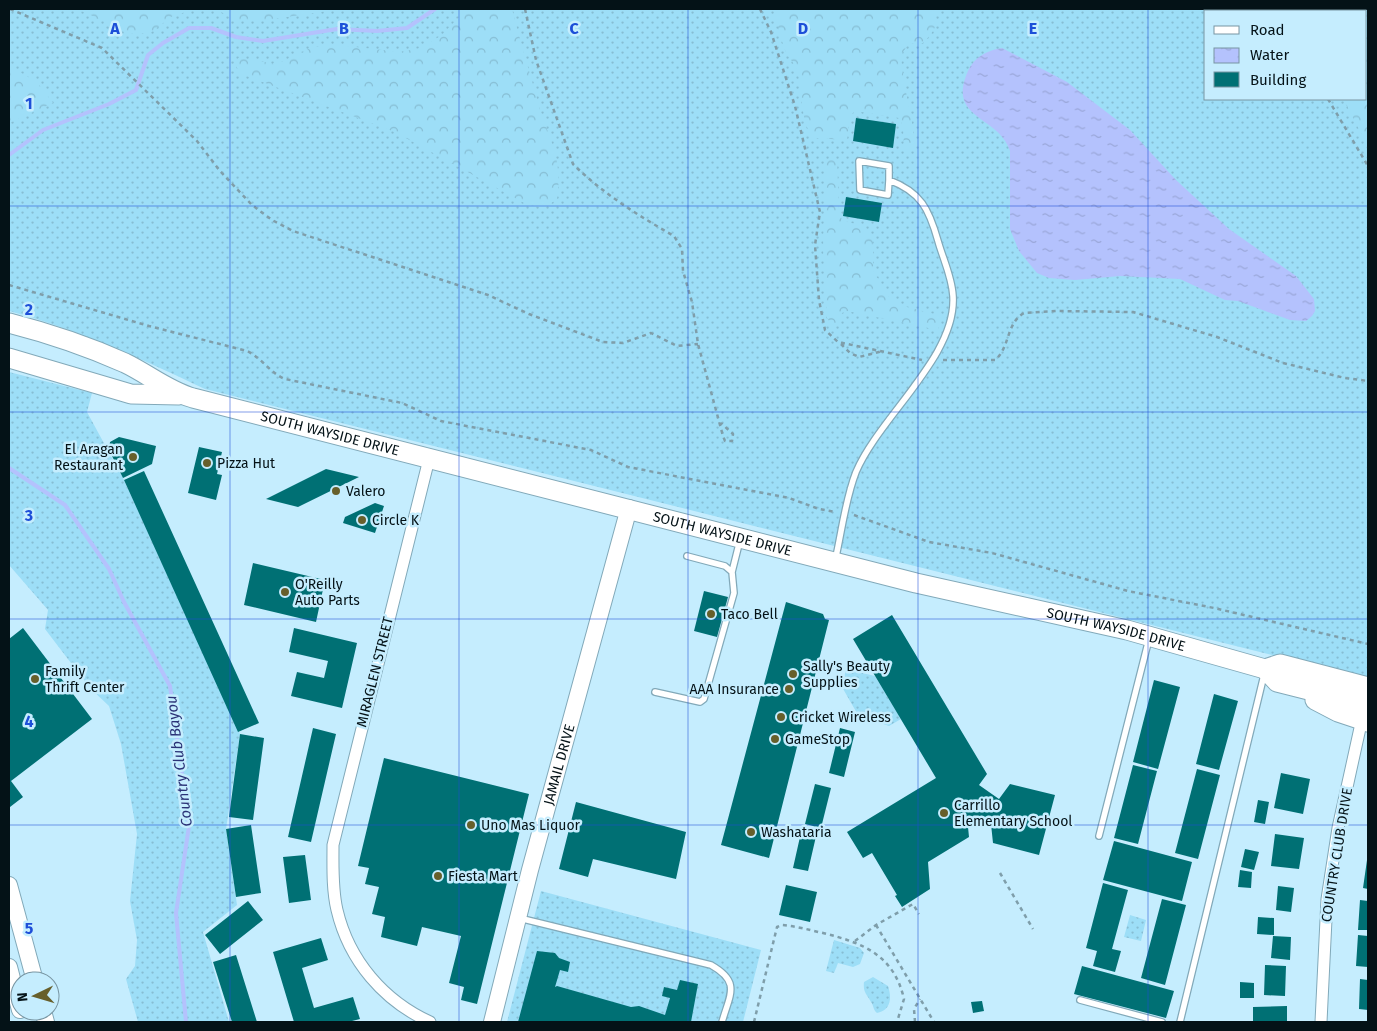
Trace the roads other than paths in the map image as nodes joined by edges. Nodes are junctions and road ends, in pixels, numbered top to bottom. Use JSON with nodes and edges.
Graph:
{"nodes":[{"id":1,"x":888,"y":180,"type":"junction"},
{"id":2,"x":9,"y":323,"type":"edge"},
{"id":3,"x":9,"y":358,"type":"edge"},
{"id":4,"x":180,"y":395,"type":"junction"},
{"id":5,"x":429,"y":459,"type":"junction"},
{"id":6,"x":629,"y":508,"type":"junction"},
{"id":7,"x":740,"y":537,"type":"junction"},
{"id":8,"x":687,"y":556,"type":"dead end"},
{"id":9,"x":835,"y":562,"type":"junction"},
{"id":10,"x":732,"y":572,"type":"junction"},
{"id":11,"x":1150,"y":636,"type":"junction"},
{"id":12,"x":1266,"y":669,"type":"junction"},
{"id":13,"x":1304,"y":669,"type":"junction"},
{"id":14,"x":1368,"y":679,"type":"edge"},
{"id":15,"x":1368,"y":687,"type":"edge"},
{"id":16,"x":655,"y":692,"type":"dead end"},
{"id":17,"x":1366,"y":715,"type":"edge"},
{"id":18,"x":1100,"y":836,"type":"dead end"},
{"id":19,"x":9,"y":885,"type":"edge"},
{"id":20,"x":520,"y":918,"type":"junction"},
{"id":21,"x":32,"y":971,"type":"edge"},
{"id":22,"x":1080,"y":1000,"type":"dead end"},
{"id":23,"x":430,"y":1022,"type":"edge"},
{"id":24,"x":492,"y":1022,"type":"edge"},
{"id":25,"x":722,"y":1022,"type":"edge"},
{"id":26,"x":1162,"y":1022,"type":"edge"},
{"id":27,"x":1180,"y":1022,"type":"edge"},
{"id":28,"x":1321,"y":1022,"type":"edge"}],
"edges":[{"from":1,"to":1,"type":"lane"},
{"from":1,"to":9,"type":"lane"},
{"from":2,"to":4,"type":"main road","name":"SOUTH WAYSIDE DRIVE"},
{"from":3,"to":4,"type":"main road","name":"SOUTH WAYSIDE DRIVE"},
{"from":4,"to":5,"type":"main road","name":"SOUTH WAYSIDE DRIVE"},
{"from":5,"to":6,"type":"main road","name":"SOUTH WAYSIDE DRIVE"},
{"from":5,"to":23,"type":"street","name":"MIRAGLEN STREET"},
{"from":6,"to":7,"type":"main road","name":"SOUTH WAYSIDE DRIVE"},
{"from":6,"to":20,"type":"street","name":"JAMAIL DRIVE"},
{"from":7,"to":9,"type":"main road","name":"SOUTH WAYSIDE DRIVE"},
{"from":7,"to":10,"type":"lane"},
{"from":8,"to":10,"type":"lane"},
{"from":9,"to":11,"type":"main road","name":"SOUTH WAYSIDE DRIVE"},
{"from":10,"to":16,"type":"lane"},
{"from":11,"to":12,"type":"main road","name":"SOUTH WAYSIDE DRIVE"},
{"from":11,"to":18,"type":"lane"},
{"from":12,"to":13,"type":"main road","name":"SOUTH WAYSIDE DRIVE"},
{"from":12,"to":17,"type":"main road","name":"SOUTH WAYSIDE DRIVE"},
{"from":12,"to":27,"type":"lane"},
{"from":13,"to":14,"type":"main road"},
{"from":13,"to":15,"type":"main road","name":"SOUTH WAYSIDE DRIVE"},
{"from":17,"to":28,"type":"street","name":"COUNTRY CLUB DRIVE"},
{"from":19,"to":21,"type":"street"},
{"from":20,"to":24,"type":"street","name":"JAMAIL DRIVE"},
{"from":20,"to":25,"type":"lane"},
{"from":22,"to":26,"type":"lane"}]}
